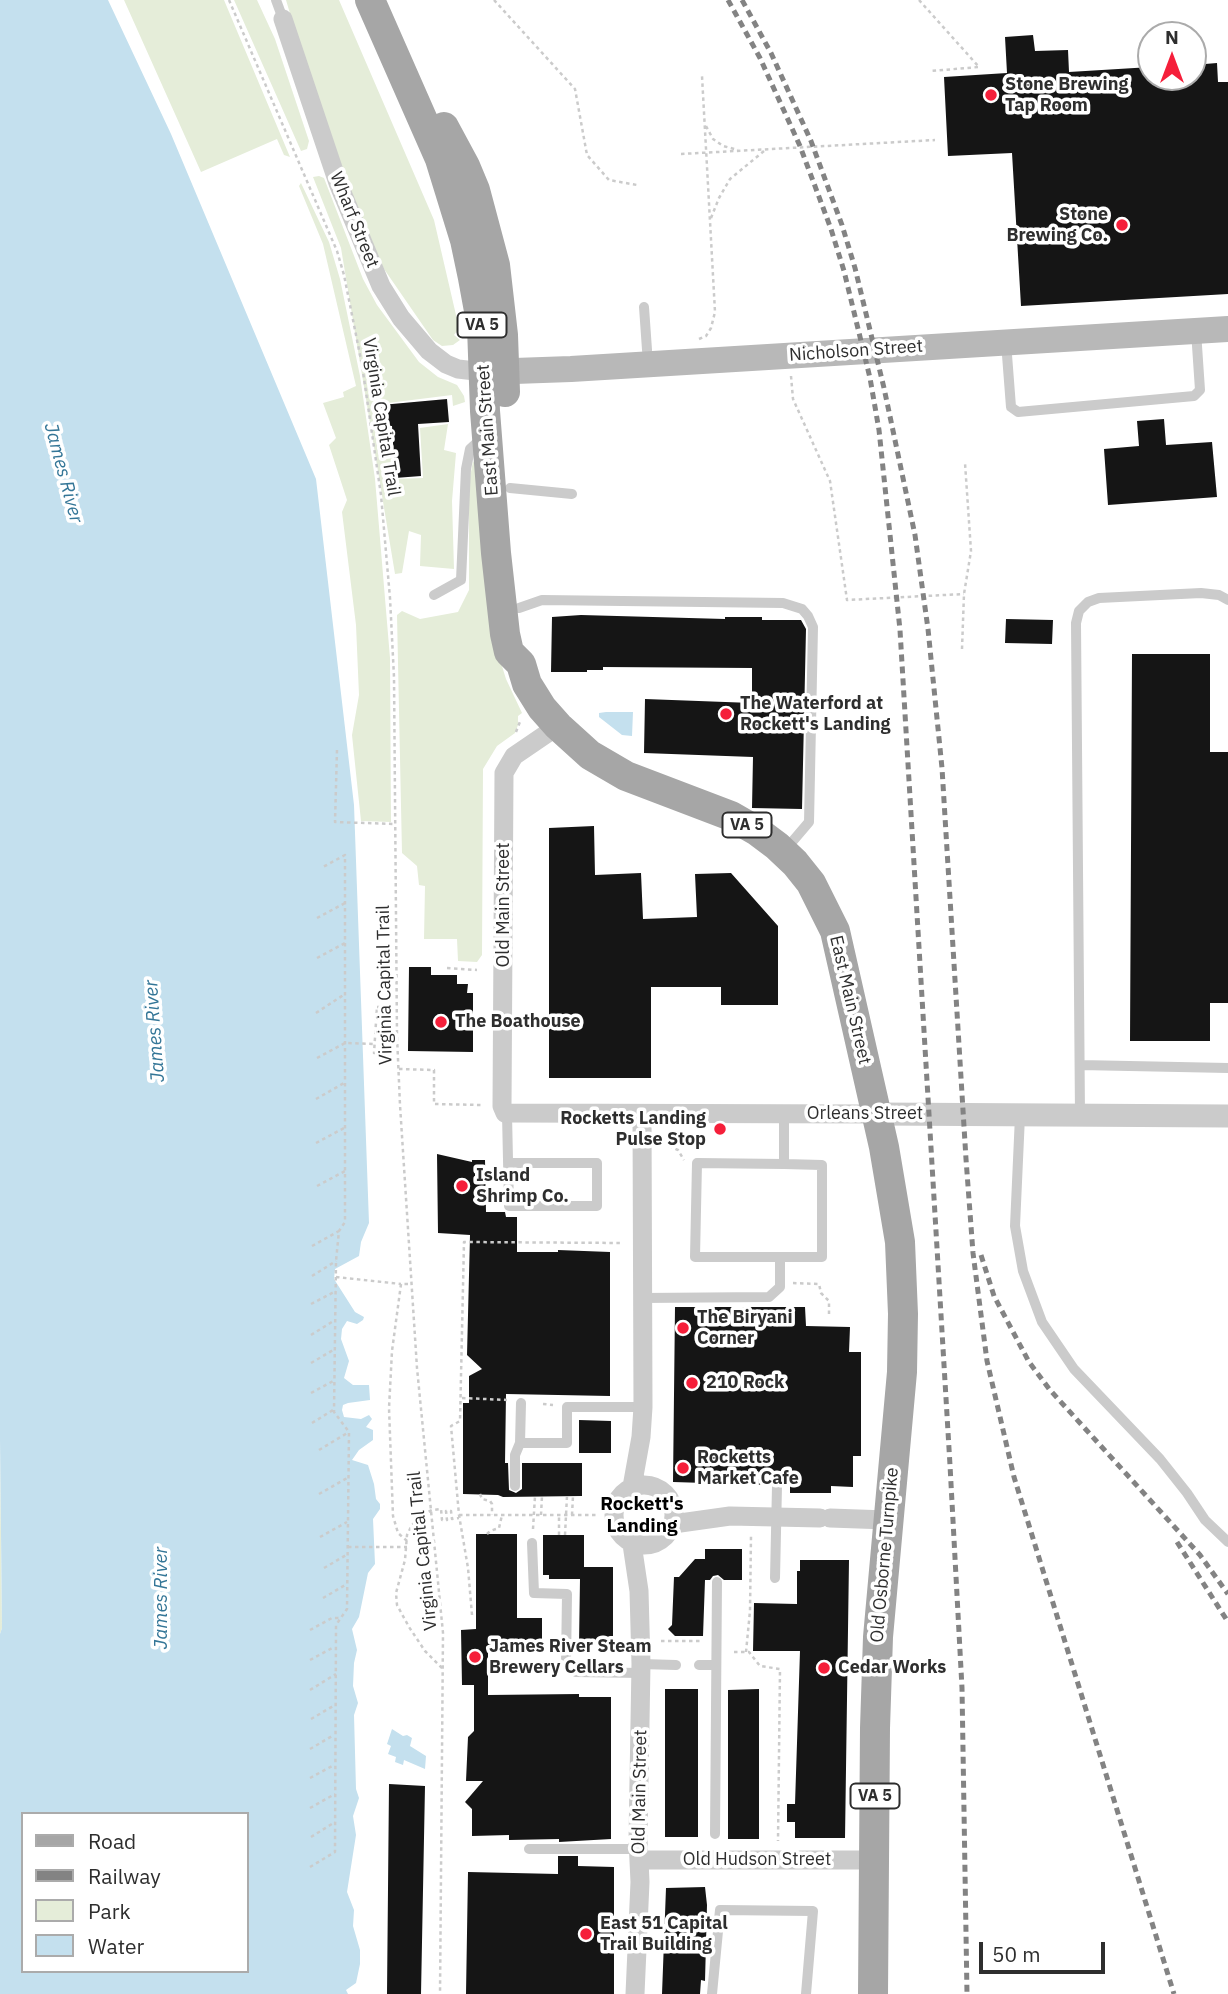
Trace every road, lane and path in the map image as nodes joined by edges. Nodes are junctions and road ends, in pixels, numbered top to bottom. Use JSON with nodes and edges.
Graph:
{"nodes":[{"id":1,"x":229,"y":0,"type":"edge"},
{"id":2,"x":276,"y":0,"type":"edge"},
{"id":3,"x":370,"y":0,"type":"edge"},
{"id":4,"x":384,"y":0,"type":"edge"},
{"id":5,"x":494,"y":0,"type":"edge"},
{"id":6,"x":919,"y":0,"type":"edge"},
{"id":7,"x":283,"y":19,"type":"joint"},
{"id":8,"x":932,"y":71,"type":"dead end"},
{"id":9,"x":702,"y":76,"type":"dead end"},
{"id":10,"x":704,"y":123,"type":"junction"},
{"id":11,"x":935,"y":140,"type":"dead end"},
{"id":12,"x":767,"y":150,"type":"junction"},
{"id":13,"x":740,"y":151,"type":"junction"},
{"id":14,"x":706,"y":153,"type":"junction"},
{"id":15,"x":681,"y":154,"type":"dead end"},
{"id":16,"x":636,"y":184,"type":"dead end"},
{"id":17,"x":710,"y":221,"type":"junction"},
{"id":18,"x":644,"y":307,"type":"dead end"},
{"id":19,"x":1228,"y":328,"type":"edge"},
{"id":20,"x":1196,"y":331,"type":"junction"},
{"id":21,"x":1006,"y":342,"type":"junction"},
{"id":22,"x":697,"y":346,"type":"dead end"},
{"id":23,"x":789,"y":356,"type":"junction"},
{"id":24,"x":648,"y":364,"type":"junction"},
{"id":25,"x":494,"y":372,"type":"junction"},
{"id":26,"x":487,"y":434,"type":"junction"},
{"id":27,"x":965,"y":463,"type":"dead end"},
{"id":28,"x":510,"y":488,"type":"junction"},
{"id":29,"x":572,"y":494,"type":"dead end"},
{"id":30,"x":964,"y":594,"type":"junction"},
{"id":31,"x":434,"y":595,"type":"dead end"},
{"id":32,"x":1228,"y":600,"type":"edge"},
{"id":33,"x":519,"y":608,"type":"junction"},
{"id":34,"x":962,"y":649,"type":"dead end"},
{"id":35,"x":521,"y":664,"type":"junction"},
{"id":36,"x":558,"y":726,"type":"junction"},
{"id":37,"x":337,"y":750,"type":"dead end"},
{"id":38,"x":395,"y":824,"type":"junction"},
{"id":39,"x":783,"y":851,"type":"junction"},
{"id":40,"x":323,"y":867,"type":"dead end"},
{"id":41,"x":345,"y":903,"type":"junction"},
{"id":42,"x":317,"y":918,"type":"dead end"},
{"id":43,"x":345,"y":943,"type":"junction"},
{"id":44,"x":317,"y":958,"type":"dead end"},
{"id":45,"x":447,"y":968,"type":"dead end"},
{"id":46,"x":477,"y":970,"type":"dead end"},
{"id":47,"x":345,"y":994,"type":"junction"},
{"id":48,"x":316,"y":1013,"type":"dead end"},
{"id":49,"x":397,"y":1036,"type":"junction"},
{"id":50,"x":345,"y":1043,"type":"junction"},
{"id":51,"x":374,"y":1044,"type":"junction"},
{"id":52,"x":383,"y":1052,"type":"junction"},
{"id":53,"x":317,"y":1058,"type":"dead end"},
{"id":54,"x":1080,"y":1065,"type":"junction"},
{"id":55,"x":1228,"y":1068,"type":"edge"},
{"id":56,"x":398,"y":1069,"type":"junction"},
{"id":57,"x":345,"y":1083,"type":"junction"},
{"id":58,"x":316,"y":1099,"type":"dead end"},
{"id":59,"x":483,"y":1105,"type":"dead end"},
{"id":60,"x":505,"y":1112,"type":"junction"},
{"id":61,"x":642,"y":1114,"type":"junction"},
{"id":62,"x":785,"y":1114,"type":"junction"},
{"id":63,"x":876,"y":1114,"type":"junction"},
{"id":64,"x":1020,"y":1114,"type":"junction"},
{"id":65,"x":1080,"y":1115,"type":"junction"},
{"id":66,"x":1228,"y":1116,"type":"edge"},
{"id":67,"x":345,"y":1127,"type":"junction"},
{"id":68,"x":316,"y":1143,"type":"dead end"},
{"id":69,"x":669,"y":1146,"type":"dead end"},
{"id":70,"x":684,"y":1161,"type":"dead end"},
{"id":71,"x":509,"y":1163,"type":"junction"},
{"id":72,"x":784,"y":1164,"type":"junction"},
{"id":73,"x":345,"y":1171,"type":"junction"},
{"id":74,"x":317,"y":1186,"type":"dead end"},
{"id":75,"x":339,"y":1231,"type":"junction"},
{"id":76,"x":900,"y":1242,"type":"joint"},
{"id":77,"x":623,"y":1243,"type":"dead end"},
{"id":78,"x":312,"y":1246,"type":"dead end"},
{"id":79,"x":780,"y":1257,"type":"junction"},
{"id":80,"x":336,"y":1261,"type":"junction"},
{"id":81,"x":312,"y":1276,"type":"dead end"},
{"id":82,"x":336,"y":1277,"type":"junction"},
{"id":83,"x":779,"y":1283,"type":"junction"},
{"id":84,"x":401,"y":1284,"type":"junction"},
{"id":85,"x":411,"y":1284,"type":"junction"},
{"id":86,"x":336,"y":1291,"type":"junction"},
{"id":87,"x":642,"y":1298,"type":"junction"},
{"id":88,"x":311,"y":1304,"type":"dead end"},
{"id":89,"x":829,"y":1316,"type":"dead end"},
{"id":90,"x":335,"y":1320,"type":"junction"},
{"id":91,"x":311,"y":1335,"type":"dead end"},
{"id":92,"x":335,"y":1349,"type":"junction"},
{"id":93,"x":311,"y":1363,"type":"dead end"},
{"id":94,"x":335,"y":1380,"type":"junction"},
{"id":95,"x":311,"y":1393,"type":"dead end"},
{"id":96,"x":462,"y":1398,"type":"junction"},
{"id":97,"x":517,"y":1401,"type":"joint"},
{"id":98,"x":543,"y":1404,"type":"dead end"},
{"id":99,"x":557,"y":1405,"type":"dead end"},
{"id":100,"x":643,"y":1406,"type":"junction"},
{"id":101,"x":334,"y":1409,"type":"junction"},
{"id":102,"x":312,"y":1423,"type":"dead end"},
{"id":103,"x":349,"y":1432,"type":"junction"},
{"id":104,"x":520,"y":1443,"type":"junction"},
{"id":105,"x":319,"y":1450,"type":"dead end"},
{"id":106,"x":349,"y":1477,"type":"junction"},
{"id":107,"x":515,"y":1486,"type":"dead end"},
{"id":108,"x":642,"y":1486,"type":"junction"},
{"id":109,"x":777,"y":1486,"type":"dead end"},
{"id":110,"x":319,"y":1494,"type":"dead end"},
{"id":111,"x":480,"y":1494,"type":"dead end"},
{"id":112,"x":535,"y":1496,"type":"dead end"},
{"id":113,"x":542,"y":1496,"type":"dead end"},
{"id":114,"x":567,"y":1496,"type":"dead end"},
{"id":115,"x":573,"y":1496,"type":"dead end"},
{"id":116,"x":432,"y":1510,"type":"junction"},
{"id":117,"x":673,"y":1514,"type":"junction"},
{"id":118,"x":492,"y":1515,"type":"junction"},
{"id":119,"x":502,"y":1515,"type":"junction"},
{"id":120,"x":534,"y":1515,"type":"junction"},
{"id":121,"x":541,"y":1515,"type":"junction"},
{"id":122,"x":559,"y":1515,"type":"junction"},
{"id":123,"x":566,"y":1515,"type":"junction"},
{"id":124,"x":572,"y":1515,"type":"junction"},
{"id":125,"x":598,"y":1515,"type":"dead end"},
{"id":126,"x":775,"y":1516,"type":"junction"},
{"id":127,"x":459,"y":1517,"type":"junction"},
{"id":128,"x":887,"y":1520,"type":"junction"},
{"id":129,"x":348,"y":1521,"type":"junction"},
{"id":130,"x":487,"y":1534,"type":"dead end"},
{"id":131,"x":559,"y":1535,"type":"dead end"},
{"id":132,"x":565,"y":1535,"type":"dead end"},
{"id":133,"x":751,"y":1536,"type":"dead end"},
{"id":134,"x":320,"y":1537,"type":"dead end"},
{"id":135,"x":407,"y":1541,"type":"junction"},
{"id":136,"x":1228,"y":1542,"type":"edge"},
{"id":137,"x":532,"y":1543,"type":"dead end"},
{"id":138,"x":632,"y":1544,"type":"junction"},
{"id":139,"x":652,"y":1545,"type":"junction"},
{"id":140,"x":348,"y":1547,"type":"junction"},
{"id":141,"x":407,"y":1547,"type":"junction"},
{"id":142,"x":348,"y":1554,"type":"junction"},
{"id":143,"x":324,"y":1568,"type":"dead end"},
{"id":144,"x":775,"y":1578,"type":"dead end"},
{"id":145,"x":717,"y":1582,"type":"dead end"},
{"id":146,"x":347,"y":1584,"type":"junction"},
{"id":147,"x":639,"y":1591,"type":"junction"},
{"id":148,"x":323,"y":1598,"type":"dead end"},
{"id":149,"x":472,"y":1615,"type":"dead end"},
{"id":150,"x":341,"y":1618,"type":"junction"},
{"id":151,"x":310,"y":1630,"type":"dead end"},
{"id":152,"x":661,"y":1641,"type":"dead end"},
{"id":153,"x":706,"y":1641,"type":"dead end"},
{"id":154,"x":336,"y":1647,"type":"junction"},
{"id":155,"x":734,"y":1652,"type":"dead end"},
{"id":156,"x":746,"y":1652,"type":"junction"},
{"id":157,"x":310,"y":1660,"type":"dead end"},
{"id":158,"x":676,"y":1665,"type":"dead end"},
{"id":159,"x":699,"y":1665,"type":"dead end"},
{"id":160,"x":715,"y":1665,"type":"junction"},
{"id":161,"x":443,"y":1668,"type":"junction"},
{"id":162,"x":641,"y":1668,"type":"junction"},
{"id":163,"x":336,"y":1674,"type":"junction"},
{"id":164,"x":310,"y":1690,"type":"dead end"},
{"id":165,"x":336,"y":1704,"type":"junction"},
{"id":166,"x":311,"y":1719,"type":"dead end"},
{"id":167,"x":335,"y":1734,"type":"junction"},
{"id":168,"x":310,"y":1749,"type":"dead end"},
{"id":169,"x":335,"y":1764,"type":"junction"},
{"id":170,"x":310,"y":1779,"type":"dead end"},
{"id":171,"x":335,"y":1794,"type":"junction"},
{"id":172,"x":310,"y":1808,"type":"dead end"},
{"id":173,"x":335,"y":1822,"type":"junction"},
{"id":174,"x":715,"y":1834,"type":"dead end"},
{"id":175,"x":311,"y":1837,"type":"dead end"},
{"id":176,"x":778,"y":1841,"type":"dead end"},
{"id":177,"x":529,"y":1849,"type":"dead end"},
{"id":178,"x":639,"y":1854,"type":"junction"},
{"id":179,"x":875,"y":1860,"type":"junction"},
{"id":180,"x":310,"y":1867,"type":"dead end"},
{"id":181,"x":440,"y":1994,"type":"edge"},
{"id":182,"x":635,"y":1994,"type":"edge"},
{"id":183,"x":712,"y":1994,"type":"edge"},
{"id":184,"x":806,"y":1994,"type":"edge"},
{"id":185,"x":873,"y":1994,"type":"edge"}],
"edges":[{"from":1,"to":38,"type":"path","name":"Virginia Capital Trail"},
{"from":2,"to":7,"type":"lane"},
{"from":3,"to":25,"type":"main road","name":"East Main Street","number":"VA 5"},
{"from":4,"to":25,"type":"main road","name":"East Main Street","number":"VA 5"},
{"from":5,"to":16,"type":"path"},
{"from":6,"to":8,"type":"path"},
{"from":7,"to":25,"type":"street","name":"Wharf Street"},
{"from":9,"to":10,"type":"path"},
{"from":10,"to":13,"type":"path"},
{"from":10,"to":14,"type":"path"},
{"from":11,"to":12,"type":"path"},
{"from":12,"to":13,"type":"path"},
{"from":12,"to":17,"type":"path"},
{"from":13,"to":14,"type":"path"},
{"from":14,"to":15,"type":"path"},
{"from":14,"to":17,"type":"path"},
{"from":17,"to":22,"type":"path"},
{"from":18,"to":24,"type":"lane"},
{"from":19,"to":20,"type":"main road","name":"Nicholson Street"},
{"from":20,"to":21,"type":"main road","name":"Nicholson Street"},
{"from":20,"to":21,"type":"lane"},
{"from":21,"to":23,"type":"main road","name":"Nicholson Street"},
{"from":23,"to":24,"type":"main road","name":"Nicholson Street"},
{"from":23,"to":30,"type":"path"},
{"from":24,"to":25,"type":"main road","name":"Nicholson Street"},
{"from":25,"to":26,"type":"main road","name":"East Main Street","number":"VA 5"},
{"from":25,"to":28,"type":"main road","name":"East Main Street","number":"VA 5"},
{"from":26,"to":31,"type":"lane"},
{"from":26,"to":35,"type":"main road","name":"East Main Street","number":"VA 5"},
{"from":27,"to":30,"type":"path"},
{"from":28,"to":29,"type":"lane"},
{"from":28,"to":33,"type":"main road","name":"East Main Street","number":"VA 5"},
{"from":30,"to":34,"type":"path"},
{"from":32,"to":54,"type":"lane"},
{"from":33,"to":35,"type":"main road","name":"East Main Street","number":"VA 5"},
{"from":33,"to":39,"type":"lane"},
{"from":35,"to":36,"type":"main road","name":"East Main Street","number":"VA 5"},
{"from":36,"to":39,"type":"main road","name":"East Main Street","number":"VA 5"},
{"from":36,"to":60,"type":"street","name":"Old Main Street"},
{"from":37,"to":38,"type":"path"},
{"from":38,"to":49,"type":"path","name":"Virginia Capital Trail"},
{"from":39,"to":63,"type":"main road","name":"East Main Street","number":"VA 5"},
{"from":40,"to":41,"type":"path"},
{"from":41,"to":42,"type":"path"},
{"from":41,"to":43,"type":"path"},
{"from":43,"to":44,"type":"path"},
{"from":43,"to":47,"type":"path"},
{"from":45,"to":46,"type":"path"},
{"from":47,"to":48,"type":"path"},
{"from":47,"to":50,"type":"path"},
{"from":49,"to":52,"type":"path"},
{"from":49,"to":56,"type":"path","name":"Virginia Capital Trail"},
{"from":50,"to":51,"type":"path"},
{"from":50,"to":53,"type":"path"},
{"from":50,"to":57,"type":"path"},
{"from":51,"to":52,"type":"path"},
{"from":51,"to":52,"type":"path"},
{"from":54,"to":55,"type":"lane"},
{"from":54,"to":65,"type":"lane"},
{"from":56,"to":59,"type":"path"},
{"from":56,"to":85,"type":"path","name":"Virginia Capital Trail"},
{"from":57,"to":58,"type":"path"},
{"from":57,"to":67,"type":"path"},
{"from":60,"to":61,"type":"street","name":"Orleans Street"},
{"from":60,"to":71,"type":"lane"},
{"from":61,"to":62,"type":"street","name":"Orleans Street"},
{"from":61,"to":87,"type":"street","name":"Old Main Street"},
{"from":62,"to":63,"type":"street","name":"Orleans Street"},
{"from":62,"to":72,"type":"lane"},
{"from":63,"to":64,"type":"street","name":"Orleans Street"},
{"from":63,"to":76,"type":"main road","name":"East Main Street","number":"VA 5"},
{"from":64,"to":65,"type":"street","name":"Orleans Street"},
{"from":64,"to":136,"type":"lane"},
{"from":65,"to":66,"type":"street","name":"Orleans Street"},
{"from":67,"to":68,"type":"path"},
{"from":67,"to":73,"type":"path"},
{"from":69,"to":70,"type":"path"},
{"from":71,"to":71,"type":"lane"},
{"from":72,"to":79,"type":"lane"},
{"from":72,"to":79,"type":"lane"},
{"from":73,"to":74,"type":"path"},
{"from":73,"to":75,"type":"path"},
{"from":75,"to":78,"type":"path"},
{"from":75,"to":80,"type":"path"},
{"from":76,"to":128,"type":"main road","name":"Old Osborne Turnpike","number":"VA 5"},
{"from":77,"to":96,"type":"path"},
{"from":79,"to":83,"type":"lane"},
{"from":80,"to":81,"type":"path"},
{"from":80,"to":82,"type":"path"},
{"from":82,"to":84,"type":"path"},
{"from":82,"to":86,"type":"path"},
{"from":83,"to":87,"type":"lane"},
{"from":83,"to":89,"type":"path"},
{"from":84,"to":85,"type":"path"},
{"from":84,"to":135,"type":"path"},
{"from":85,"to":116,"type":"path","name":"Virginia Capital Trail"},
{"from":86,"to":88,"type":"path"},
{"from":86,"to":90,"type":"path"},
{"from":87,"to":100,"type":"street","name":"Old Main Street"},
{"from":90,"to":91,"type":"path"},
{"from":90,"to":92,"type":"path"},
{"from":92,"to":93,"type":"path"},
{"from":92,"to":94,"type":"path"},
{"from":94,"to":95,"type":"path"},
{"from":94,"to":101,"type":"path"},
{"from":96,"to":97,"type":"path"},
{"from":96,"to":127,"type":"path"},
{"from":97,"to":104,"type":"lane"},
{"from":98,"to":99,"type":"path"},
{"from":100,"to":104,"type":"lane"},
{"from":100,"to":108,"type":"street","name":"Old Main Street"},
{"from":101,"to":102,"type":"path"},
{"from":101,"to":103,"type":"path"},
{"from":103,"to":105,"type":"path"},
{"from":103,"to":106,"type":"path"},
{"from":104,"to":107,"type":"lane"},
{"from":106,"to":110,"type":"path"},
{"from":106,"to":129,"type":"path"},
{"from":108,"to":117,"type":"street"},
{"from":108,"to":138,"type":"street","name":"Old Main Street"},
{"from":109,"to":126,"type":"lane"},
{"from":111,"to":118,"type":"path"},
{"from":112,"to":120,"type":"path"},
{"from":113,"to":121,"type":"path"},
{"from":114,"to":123,"type":"path"},
{"from":115,"to":124,"type":"path"},
{"from":116,"to":127,"type":"path"},
{"from":116,"to":135,"type":"path"},
{"from":116,"to":161,"type":"path","name":"Virginia Capital Trail"},
{"from":117,"to":126,"type":"street"},
{"from":117,"to":139,"type":"street","name":"Old Main Street"},
{"from":118,"to":119,"type":"path"},
{"from":118,"to":127,"type":"path"},
{"from":119,"to":120,"type":"path"},
{"from":119,"to":130,"type":"path"},
{"from":120,"to":121,"type":"path"},
{"from":121,"to":122,"type":"path"},
{"from":122,"to":123,"type":"path"},
{"from":122,"to":131,"type":"path"},
{"from":123,"to":124,"type":"path"},
{"from":123,"to":132,"type":"path"},
{"from":124,"to":125,"type":"path"},
{"from":126,"to":128,"type":"street"},
{"from":126,"to":144,"type":"lane"},
{"from":127,"to":149,"type":"path"},
{"from":128,"to":179,"type":"main road","name":"Old Osborne Turnpike","number":"VA 5"},
{"from":129,"to":134,"type":"path"},
{"from":129,"to":140,"type":"path"},
{"from":133,"to":156,"type":"path"},
{"from":135,"to":141,"type":"path"},
{"from":137,"to":162,"type":"lane"},
{"from":138,"to":139,"type":"street"},
{"from":138,"to":147,"type":"street","name":"Old Main Street"},
{"from":139,"to":147,"type":"street","name":"Old Main Street"},
{"from":140,"to":141,"type":"path"},
{"from":140,"to":142,"type":"path"},
{"from":141,"to":161,"type":"path"},
{"from":142,"to":143,"type":"path"},
{"from":142,"to":146,"type":"path"},
{"from":145,"to":160,"type":"lane"},
{"from":146,"to":148,"type":"path"},
{"from":146,"to":150,"type":"path"},
{"from":147,"to":162,"type":"street","name":"Old Main Street"},
{"from":150,"to":151,"type":"path"},
{"from":150,"to":154,"type":"path"},
{"from":152,"to":153,"type":"path"},
{"from":154,"to":157,"type":"path"},
{"from":154,"to":163,"type":"path"},
{"from":155,"to":156,"type":"path"},
{"from":156,"to":176,"type":"path"},
{"from":158,"to":162,"type":"lane"},
{"from":159,"to":160,"type":"lane"},
{"from":160,"to":174,"type":"lane"},
{"from":161,"to":181,"type":"path","name":"Virginia Capital Trail"},
{"from":162,"to":178,"type":"street","name":"Old Main Street"},
{"from":163,"to":164,"type":"path"},
{"from":163,"to":165,"type":"path"},
{"from":165,"to":166,"type":"path"},
{"from":165,"to":167,"type":"path"},
{"from":167,"to":168,"type":"path"},
{"from":167,"to":169,"type":"path"},
{"from":169,"to":170,"type":"path"},
{"from":169,"to":171,"type":"path"},
{"from":171,"to":172,"type":"path"},
{"from":171,"to":173,"type":"path"},
{"from":173,"to":175,"type":"path"},
{"from":173,"to":180,"type":"path"},
{"from":177,"to":178,"type":"lane"},
{"from":178,"to":179,"type":"street","name":"Old Hudson Street"},
{"from":178,"to":182,"type":"street","name":"Old Main Street"},
{"from":179,"to":185,"type":"main road","name":"Old Osborne Turnpike","number":"VA 5"},
{"from":183,"to":184,"type":"lane"}]}
